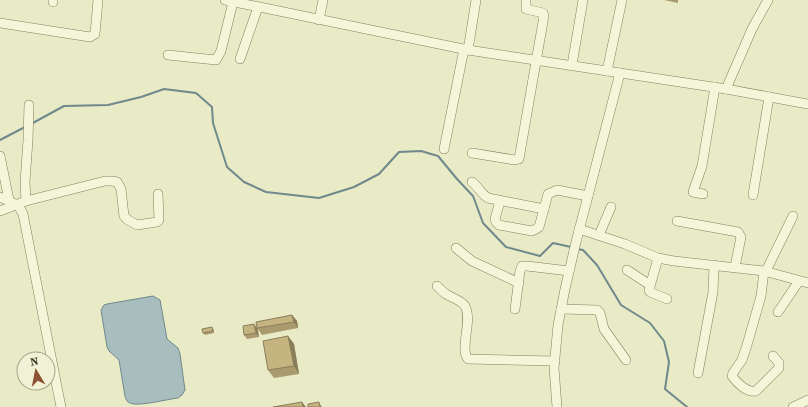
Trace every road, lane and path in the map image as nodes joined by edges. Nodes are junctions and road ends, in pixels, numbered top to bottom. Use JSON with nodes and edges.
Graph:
{"nodes":[{"id":1,"x":98,"y":0,"type":"edge"},
{"id":2,"x":323,"y":0,"type":"edge"},
{"id":3,"x":476,"y":0,"type":"edge"},
{"id":4,"x":526,"y":0,"type":"edge"},
{"id":5,"x":583,"y":0,"type":"edge"},
{"id":6,"x":622,"y":0,"type":"edge"},
{"id":7,"x":768,"y":0,"type":"edge"},
{"id":8,"x":229,"y":1,"type":"edge"},
{"id":9,"x":258,"y":7,"type":"junction"},
{"id":10,"x":319,"y":20,"type":"junction"},
{"id":11,"x":0,"y":23,"type":"edge"},
{"id":12,"x":466,"y":49,"type":"junction"},
{"id":13,"x":168,"y":55,"type":"dead end"},
{"id":14,"x":240,"y":59,"type":"dead end"},
{"id":15,"x":535,"y":60,"type":"junction"},
{"id":16,"x":572,"y":65,"type":"junction"},
{"id":17,"x":607,"y":71,"type":"junction"},
{"id":18,"x":620,"y":73,"type":"junction"},
{"id":19,"x":715,"y":87,"type":"junction"},
{"id":20,"x":726,"y":89,"type":"junction"},
{"id":21,"x":769,"y":97,"type":"junction"},
{"id":22,"x":808,"y":104,"type":"edge"},
{"id":23,"x":29,"y":105,"type":"dead end"},
{"id":24,"x":444,"y":149,"type":"dead end"},
{"id":25,"x":472,"y":153,"type":"dead end"},
{"id":26,"x":0,"y":156,"type":"edge"},
{"id":27,"x":472,"y":182,"type":"dead end"},
{"id":28,"x":158,"y":194,"type":"dead end"},
{"id":29,"x":703,"y":194,"type":"dead end"},
{"id":30,"x":753,"y":195,"type":"dead end"},
{"id":31,"x":588,"y":196,"type":"junction"},
{"id":32,"x":4,"y":199,"type":"edge"},
{"id":33,"x":500,"y":201,"type":"junction"},
{"id":34,"x":22,"y":203,"type":"junction"},
{"id":35,"x":611,"y":207,"type":"dead end"},
{"id":36,"x":544,"y":209,"type":"junction"},
{"id":37,"x":0,"y":211,"type":"edge"},
{"id":38,"x":793,"y":216,"type":"dead end"},
{"id":39,"x":677,"y":221,"type":"dead end"},
{"id":40,"x":579,"y":229,"type":"junction"},
{"id":41,"x":599,"y":235,"type":"junction"},
{"id":42,"x":456,"y":248,"type":"dead end"},
{"id":43,"x":658,"y":258,"type":"junction"},
{"id":44,"x":714,"y":265,"type":"junction"},
{"id":45,"x":735,"y":267,"type":"junction"},
{"id":46,"x":627,"y":270,"type":"dead end"},
{"id":47,"x":569,"y":271,"type":"junction"},
{"id":48,"x":765,"y":271,"type":"junction"},
{"id":49,"x":804,"y":282,"type":"edge"},
{"id":50,"x":519,"y":283,"type":"junction"},
{"id":51,"x":650,"y":285,"type":"junction"},
{"id":52,"x":437,"y":286,"type":"dead end"},
{"id":53,"x":667,"y":299,"type":"dead end"},
{"id":54,"x":516,"y":309,"type":"dead end"},
{"id":55,"x":561,"y":309,"type":"junction"},
{"id":56,"x":778,"y":312,"type":"dead end"},
{"id":57,"x":773,"y":356,"type":"dead end"},
{"id":58,"x":626,"y":360,"type":"dead end"},
{"id":59,"x":555,"y":361,"type":"junction"},
{"id":60,"x":698,"y":373,"type":"dead end"},
{"id":61,"x":808,"y":400,"type":"edge"},
{"id":62,"x":61,"y":407,"type":"edge"},
{"id":63,"x":557,"y":407,"type":"edge"},
{"id":64,"x":793,"y":407,"type":"edge"}],
"edges":[{"from":1,"to":11,"type":"street"},
{"from":2,"to":10,"type":"street"},
{"from":3,"to":12,"type":"street"},
{"from":4,"to":15,"type":"street"},
{"from":5,"to":16,"type":"street"},
{"from":6,"to":17,"type":"street"},
{"from":7,"to":20,"type":"street"},
{"from":8,"to":9,"type":"street"},
{"from":8,"to":13,"type":"street"},
{"from":9,"to":10,"type":"street"},
{"from":9,"to":14,"type":"street"},
{"from":10,"to":12,"type":"street"},
{"from":12,"to":15,"type":"street"},
{"from":12,"to":24,"type":"street"},
{"from":15,"to":16,"type":"street"},
{"from":15,"to":25,"type":"street"},
{"from":16,"to":17,"type":"street"},
{"from":17,"to":18,"type":"street"},
{"from":18,"to":19,"type":"street"},
{"from":18,"to":31,"type":"street"},
{"from":19,"to":20,"type":"street"},
{"from":19,"to":29,"type":"street"},
{"from":20,"to":21,"type":"street"},
{"from":21,"to":22,"type":"street"},
{"from":21,"to":30,"type":"street"},
{"from":23,"to":34,"type":"street"},
{"from":26,"to":32,"type":"street"},
{"from":27,"to":33,"type":"street"},
{"from":28,"to":34,"type":"street"},
{"from":31,"to":36,"type":"street"},
{"from":31,"to":40,"type":"street"},
{"from":32,"to":34,"type":"street"},
{"from":33,"to":36,"type":"street"},
{"from":33,"to":36,"type":"street"},
{"from":34,"to":37,"type":"street"},
{"from":34,"to":62,"type":"street"},
{"from":35,"to":41,"type":"street"},
{"from":38,"to":48,"type":"street"},
{"from":39,"to":45,"type":"street"},
{"from":40,"to":41,"type":"street"},
{"from":40,"to":47,"type":"street"},
{"from":41,"to":43,"type":"street"},
{"from":42,"to":50,"type":"street"},
{"from":43,"to":44,"type":"street"},
{"from":43,"to":51,"type":"street"},
{"from":44,"to":45,"type":"street"},
{"from":44,"to":60,"type":"street"},
{"from":45,"to":48,"type":"street"},
{"from":46,"to":51,"type":"street"},
{"from":47,"to":50,"type":"street"},
{"from":47,"to":55,"type":"street"},
{"from":48,"to":49,"type":"street"},
{"from":48,"to":57,"type":"street"},
{"from":49,"to":56,"type":"street"},
{"from":50,"to":54,"type":"street"},
{"from":51,"to":53,"type":"street"},
{"from":52,"to":59,"type":"street"},
{"from":55,"to":58,"type":"street"},
{"from":55,"to":59,"type":"street"},
{"from":59,"to":63,"type":"street"},
{"from":61,"to":64,"type":"street"}]}
